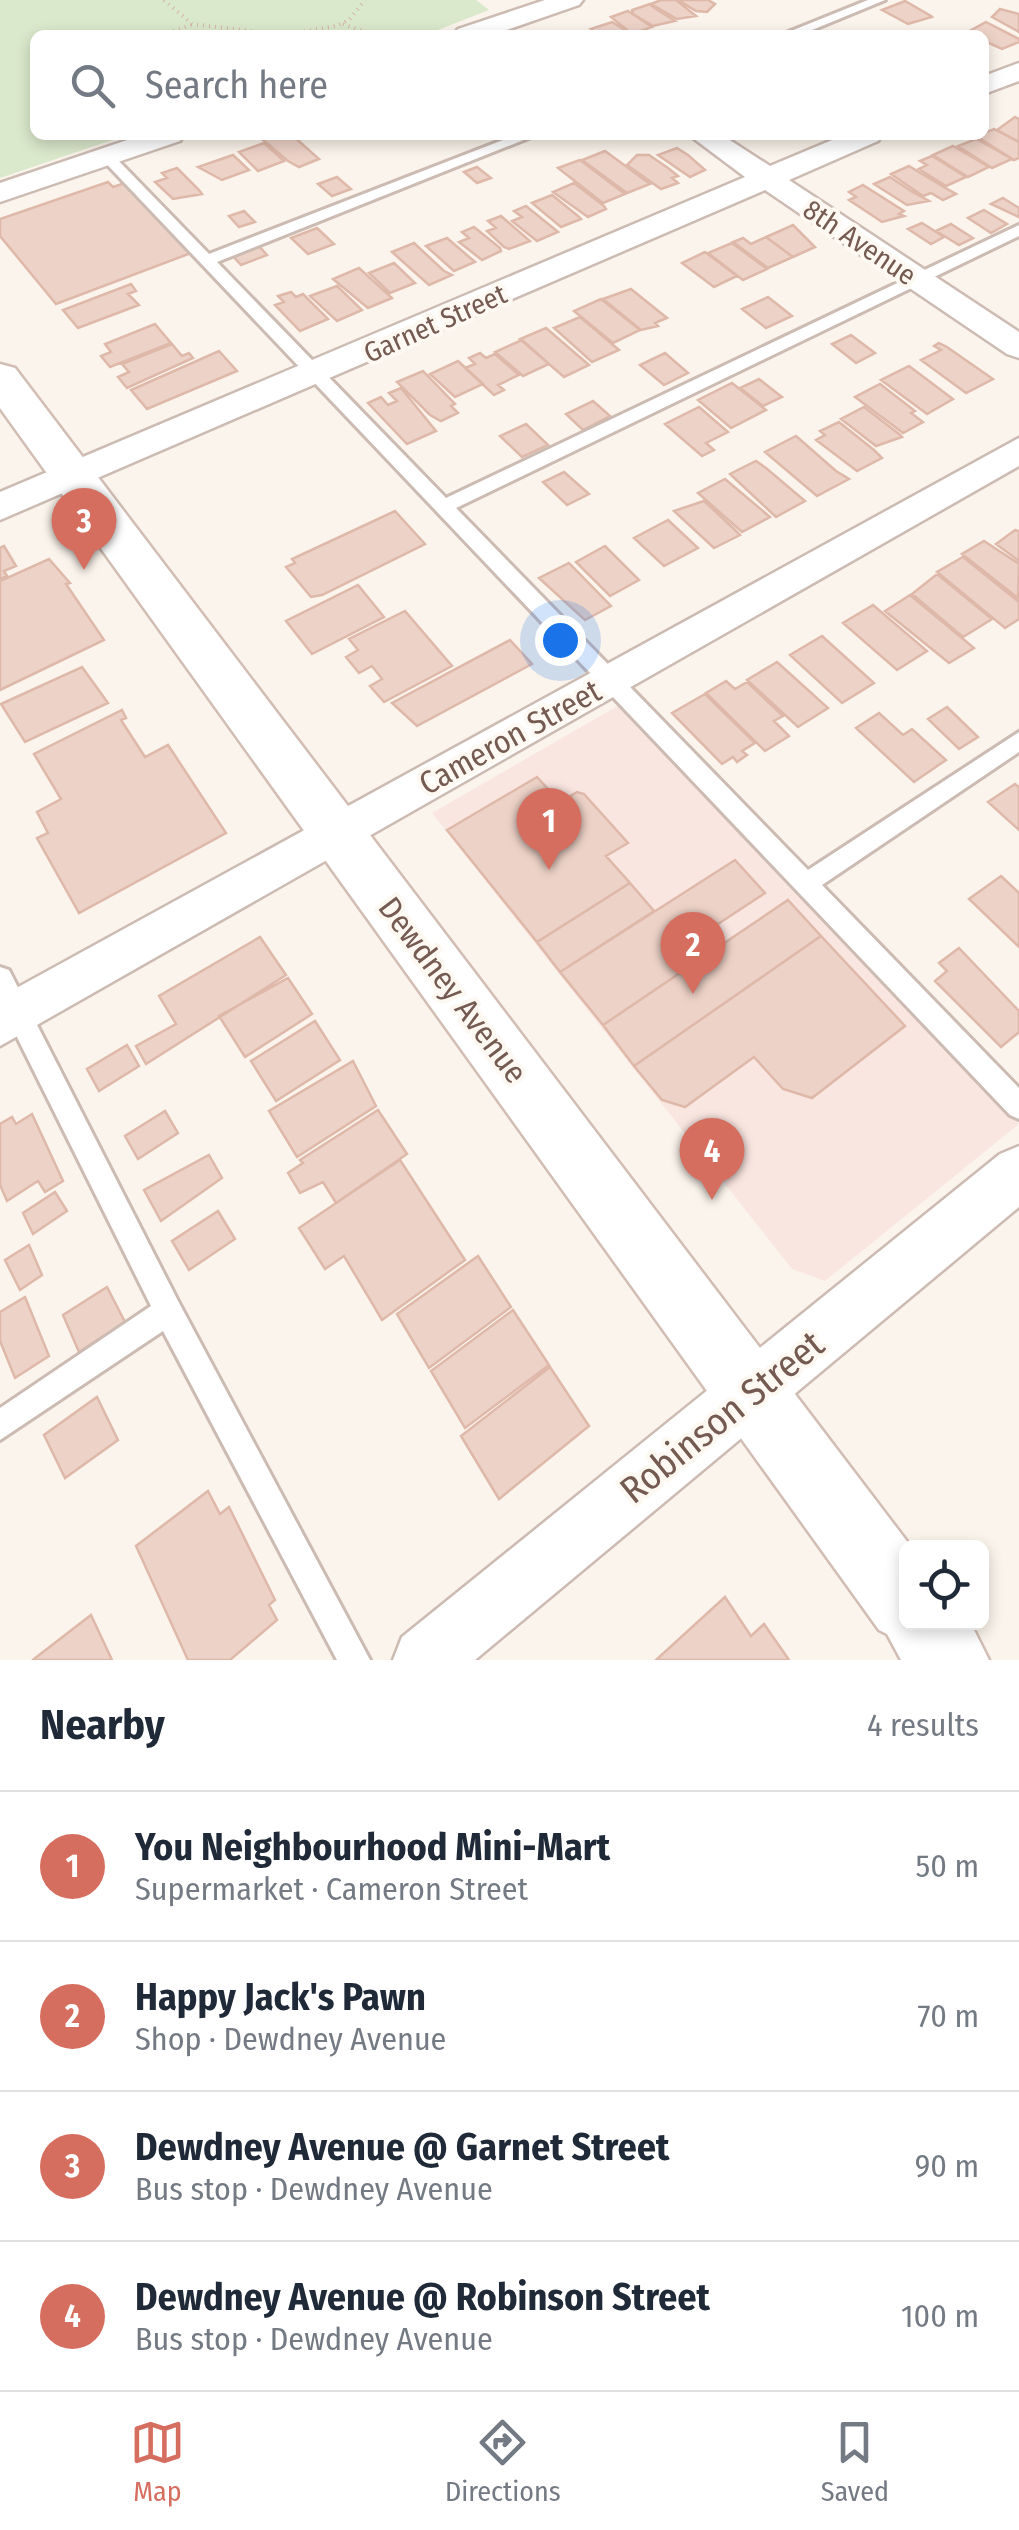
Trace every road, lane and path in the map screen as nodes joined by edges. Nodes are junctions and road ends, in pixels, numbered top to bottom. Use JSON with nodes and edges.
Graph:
{"nodes":[{"id":1,"x":164,"y":0,"type":"edge"},
{"id":2,"x":364,"y":0,"type":"edge"},
{"id":3,"x":502,"y":0,"type":"edge"},
{"id":4,"x":570,"y":0,"type":"edge"},
{"id":5,"x":879,"y":0,"type":"edge"},
{"id":6,"x":525,"y":15,"type":"junction"},
{"id":7,"x":342,"y":23,"type":"junction"},
{"id":8,"x":192,"y":24,"type":"junction"},
{"id":9,"x":176,"y":30,"type":"edge"},
{"id":10,"x":242,"y":30,"type":"edge"},
{"id":11,"x":308,"y":30,"type":"edge"},
{"id":12,"x":361,"y":30,"type":"edge"},
{"id":13,"x":481,"y":30,"type":"edge"},
{"id":14,"x":547,"y":30,"type":"edge"},
{"id":15,"x":801,"y":30,"type":"edge"},
{"id":16,"x":1019,"y":71,"type":"edge"},
{"id":17,"x":989,"y":84,"type":"edge"},
{"id":18,"x":155,"y":140,"type":"edge"},
{"id":19,"x":516,"y":140,"type":"edge"},
{"id":20,"x":710,"y":140,"type":"edge"},
{"id":21,"x":856,"y":140,"type":"edge"},
{"id":22,"x":106,"y":156,"type":"junction"},
{"id":23,"x":766,"y":178,"type":"junction"},
{"id":24,"x":0,"y":193,"type":"edge"},
{"id":25,"x":1019,"y":230,"type":"edge"},
{"id":26,"x":204,"y":261,"type":"junction"},
{"id":27,"x":917,"y":280,"type":"junction"},
{"id":28,"x":1019,"y":347,"type":"edge"},
{"id":29,"x":313,"y":376,"type":"junction"},
{"id":30,"x":0,"y":378,"type":"edge"},
{"id":31,"x":1019,"y":450,"type":"edge"},
{"id":32,"x":72,"y":476,"type":"junction"},
{"id":33,"x":0,"y":507,"type":"edge"},
{"id":34,"x":443,"y":507,"type":"junction"},
{"id":35,"x":612,"y":680,"type":"junction"},
{"id":36,"x":1019,"y":740,"type":"edge"},
{"id":37,"x":337,"y":834,"type":"junction"},
{"id":38,"x":807,"y":883,"type":"junction"},
{"id":39,"x":6,"y":1005,"type":"edge"},
{"id":40,"x":1019,"y":1106,"type":"edge"},
{"id":41,"x":1019,"y":1173,"type":"edge"},
{"id":42,"x":168,"y":1311,"type":"junction"},
{"id":43,"x":752,"y":1393,"type":"junction"},
{"id":44,"x":0,"y":1425,"type":"edge"},
{"id":45,"x":899,"y":1592,"type":"edge"},
{"id":46,"x":927,"y":1630,"type":"edge"},
{"id":47,"x":354,"y":1660,"type":"edge"},
{"id":48,"x":425,"y":1660,"type":"edge"},
{"id":49,"x":949,"y":1660,"type":"edge"}],
"edges":[{"from":1,"to":8,"type":"path"},
{"from":2,"to":7,"type":"path"},
{"from":3,"to":6,"type":"street"},
{"from":4,"to":6,"type":"street"},
{"from":5,"to":15,"type":"lane"},
{"from":6,"to":13,"type":"street"},
{"from":6,"to":14,"type":"street"},
{"from":7,"to":11,"type":"path"},
{"from":7,"to":12,"type":"path"},
{"from":8,"to":9,"type":"path"},
{"from":8,"to":10,"type":"path"},
{"from":16,"to":17,"type":"street"},
{"from":18,"to":22,"type":"street"},
{"from":19,"to":26,"type":"lane"},
{"from":20,"to":23,"type":"street","name":"8th Avenue"},
{"from":21,"to":23,"type":"street","name":"Garnet Street"},
{"from":22,"to":24,"type":"street"},
{"from":22,"to":26,"type":"lane"},
{"from":23,"to":27,"type":"street","name":"8th Avenue"},
{"from":23,"to":29,"type":"street","name":"Garnet Street"},
{"from":25,"to":27,"type":"lane"},
{"from":26,"to":29,"type":"lane"},
{"from":27,"to":28,"type":"street","name":"8th Avenue"},
{"from":27,"to":34,"type":"lane"},
{"from":29,"to":32,"type":"street","name":"Garnet Street"},
{"from":29,"to":34,"type":"lane"},
{"from":30,"to":32,"type":"main road","name":"Dewdney Avenue"},
{"from":31,"to":35,"type":"street","name":"Cameron Street"},
{"from":32,"to":33,"type":"street","name":"Garnet Street"},
{"from":32,"to":37,"type":"main road","name":"Dewdney Avenue"},
{"from":34,"to":35,"type":"lane"},
{"from":35,"to":37,"type":"street","name":"Cameron Street"},
{"from":35,"to":38,"type":"lane"},
{"from":36,"to":38,"type":"lane"},
{"from":37,"to":39,"type":"street","name":"Cameron Street"},
{"from":37,"to":43,"type":"main road","name":"Dewdney Avenue"},
{"from":38,"to":40,"type":"lane"},
{"from":39,"to":42,"type":"lane"},
{"from":41,"to":43,"type":"street","name":"Robinson Street"},
{"from":42,"to":44,"type":"lane"},
{"from":42,"to":47,"type":"lane"},
{"from":43,"to":45,"type":"main road","name":"Dewdney Avenue"},
{"from":43,"to":48,"type":"street","name":"Robinson Street"},
{"from":46,"to":49,"type":"main road"}]}
